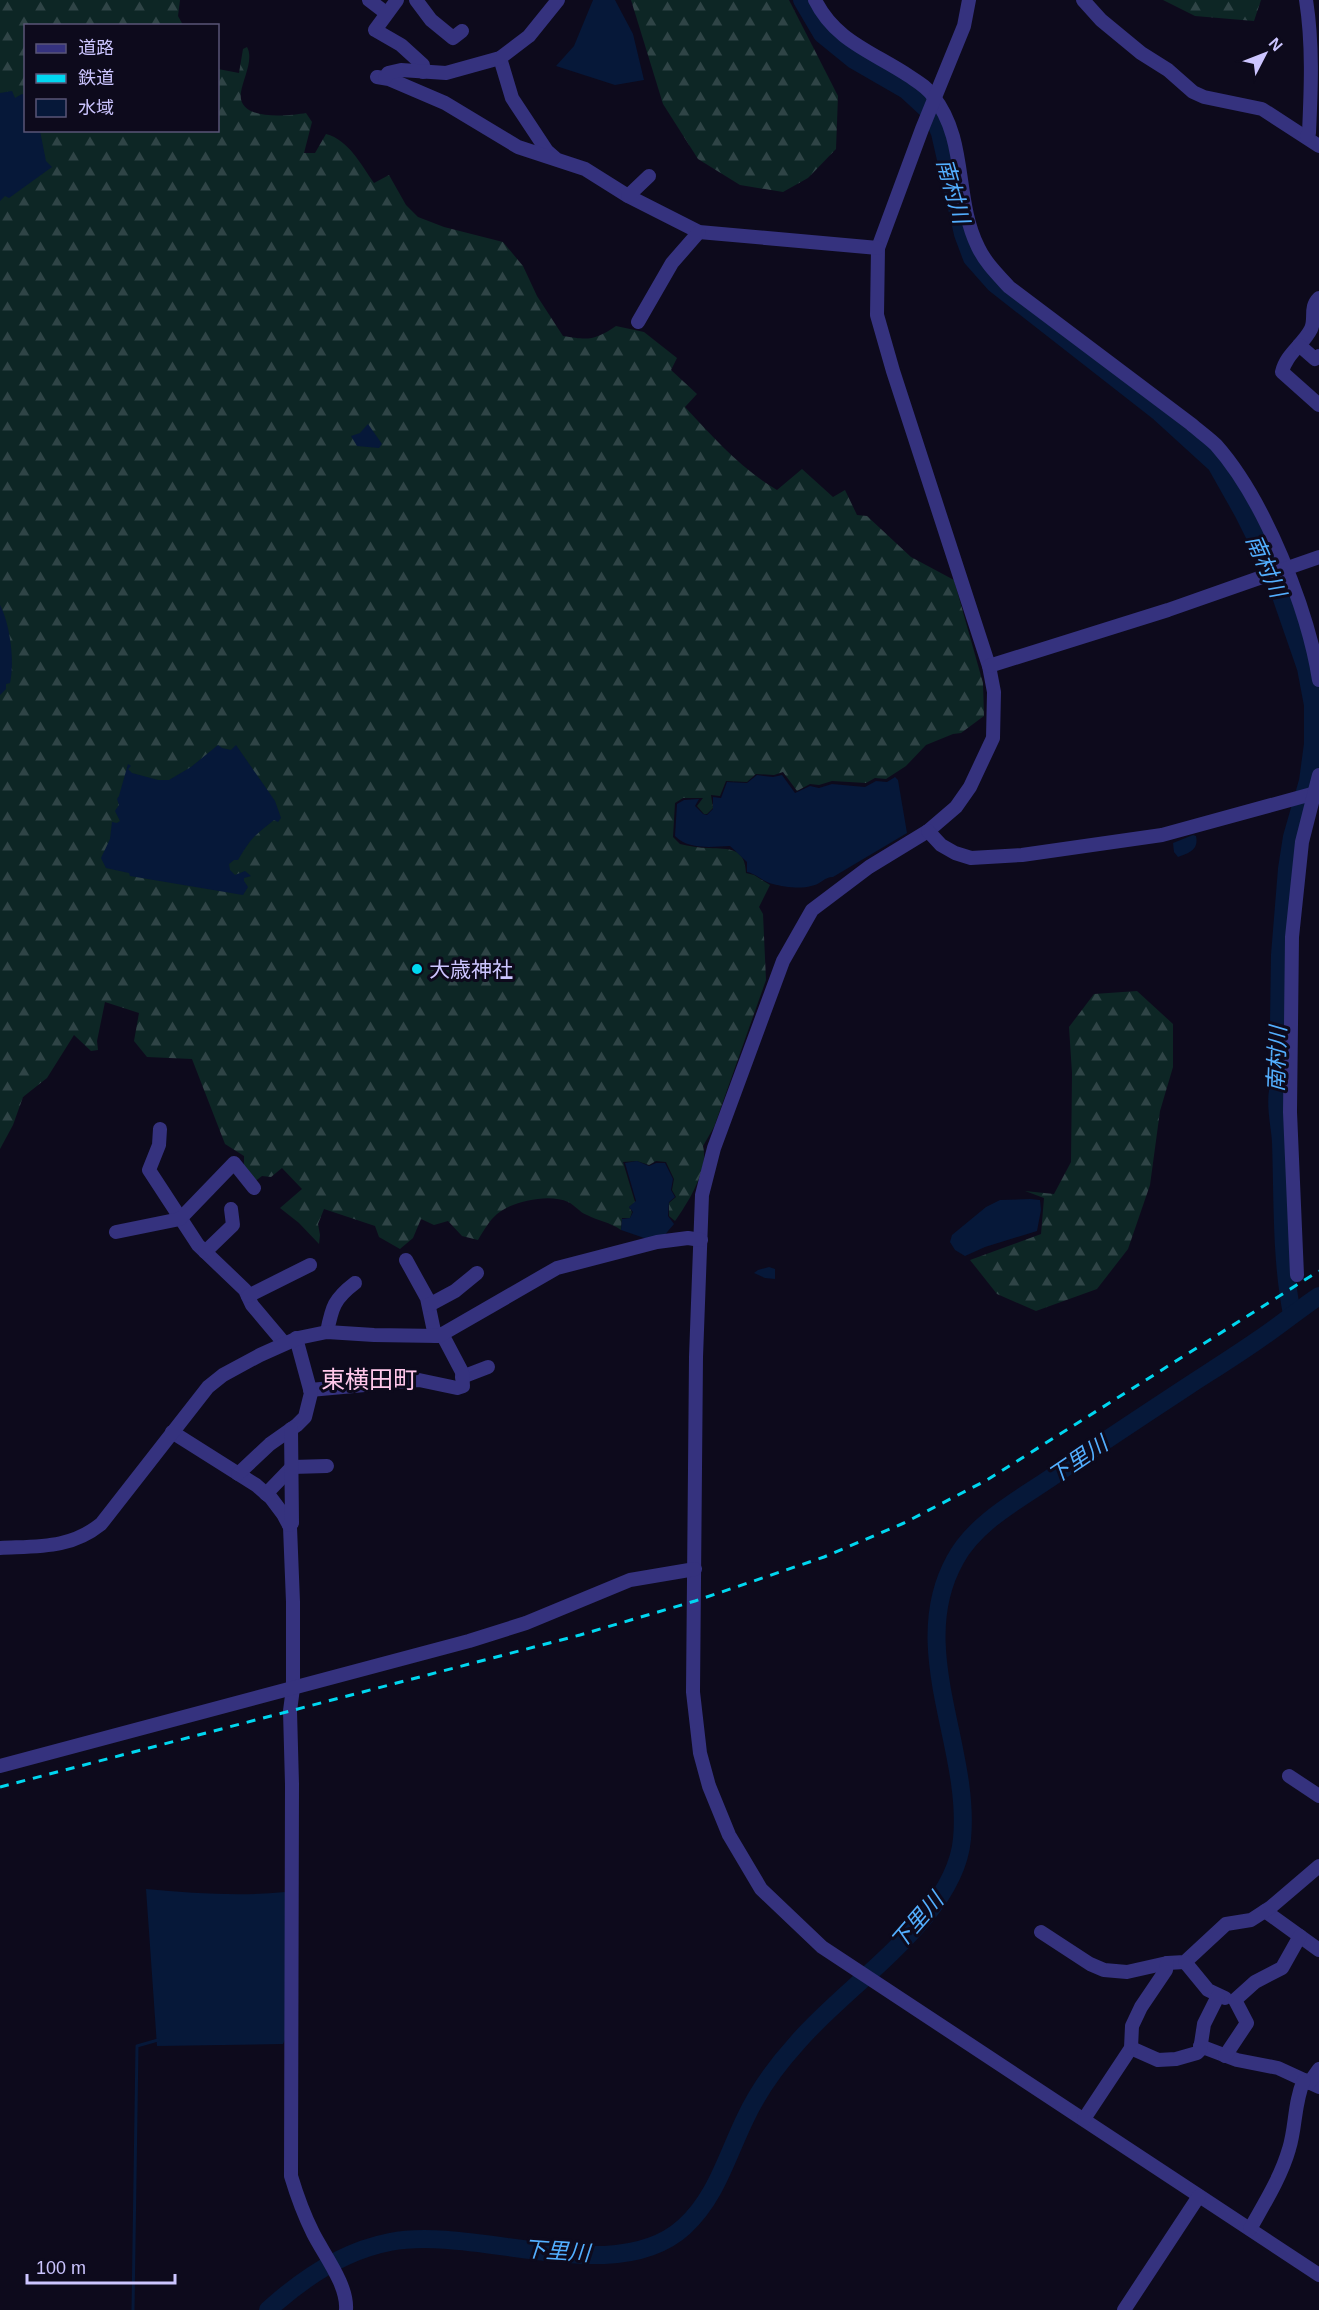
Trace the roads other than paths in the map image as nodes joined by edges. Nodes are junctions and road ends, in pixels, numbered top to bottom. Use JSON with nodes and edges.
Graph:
{"nodes":[{"id":1,"x":369,"y":0,"type":"edge"},
{"id":2,"x":398,"y":0,"type":"edge"},
{"id":3,"x":416,"y":0,"type":"edge"},
{"id":4,"x":558,"y":0,"type":"edge"},
{"id":5,"x":815,"y":0,"type":"edge"},
{"id":6,"x":969,"y":0,"type":"edge"},
{"id":7,"x":1083,"y":0,"type":"edge"},
{"id":8,"x":1306,"y":0,"type":"edge"},
{"id":9,"x":386,"y":13,"type":"junction"},
{"id":10,"x":462,"y":31,"type":"dead end"},
{"id":11,"x":500,"y":58,"type":"junction"},
{"id":12,"x":423,"y":72,"type":"junction"},
{"id":13,"x":935,"y":97,"type":"junction"},
{"id":14,"x":1314,"y":97,"type":"edge"},
{"id":15,"x":1307,"y":136,"type":"junction"},
{"id":16,"x":1319,"y":146,"type":"edge"},
{"id":17,"x":560,"y":162,"type":"junction"},
{"id":18,"x":649,"y":176,"type":"dead end"},
{"id":19,"x":628,"y":196,"type":"junction"},
{"id":20,"x":699,"y":232,"type":"junction"},
{"id":21,"x":878,"y":248,"type":"junction"},
{"id":22,"x":1319,"y":298,"type":"edge"},
{"id":23,"x":638,"y":322,"type":"dead end"},
{"id":24,"x":1299,"y":345,"type":"junction"},
{"id":25,"x":1319,"y":356,"type":"edge"},
{"id":26,"x":1319,"y":405,"type":"edge"},
{"id":27,"x":1319,"y":557,"type":"edge"},
{"id":28,"x":1287,"y":569,"type":"junction"},
{"id":29,"x":989,"y":666,"type":"junction"},
{"id":30,"x":1319,"y":680,"type":"edge"},
{"id":31,"x":1319,"y":775,"type":"edge"},
{"id":32,"x":1317,"y":792,"type":"edge"},
{"id":33,"x":928,"y":831,"type":"junction"},
{"id":34,"x":160,"y":1129,"type":"dead end"},
{"id":35,"x":254,"y":1188,"type":"dead end"},
{"id":36,"x":231,"y":1209,"type":"dead end"},
{"id":37,"x":180,"y":1219,"type":"junction"},
{"id":38,"x":116,"y":1232,"type":"dead end"},
{"id":39,"x":701,"y":1240,"type":"junction"},
{"id":40,"x":205,"y":1252,"type":"junction"},
{"id":41,"x":406,"y":1260,"type":"dead end"},
{"id":42,"x":310,"y":1265,"type":"dead end"},
{"id":43,"x":477,"y":1272,"type":"dead end"},
{"id":44,"x":1297,"y":1275,"type":"dead end"},
{"id":45,"x":355,"y":1283,"type":"dead end"},
{"id":46,"x":248,"y":1296,"type":"junction"},
{"id":47,"x":429,"y":1305,"type":"junction"},
{"id":48,"x":327,"y":1332,"type":"junction"},
{"id":49,"x":438,"y":1335,"type":"junction"},
{"id":50,"x":290,"y":1341,"type":"junction"},
{"id":51,"x":488,"y":1366,"type":"dead end"},
{"id":52,"x":462,"y":1377,"type":"junction"},
{"id":53,"x":310,"y":1390,"type":"junction"},
{"id":54,"x":291,"y":1429,"type":"junction"},
{"id":55,"x":172,"y":1432,"type":"junction"},
{"id":56,"x":292,"y":1467,"type":"junction"},
{"id":57,"x":327,"y":1467,"type":"dead end"},
{"id":58,"x":238,"y":1474,"type":"junction"},
{"id":59,"x":266,"y":1494,"type":"junction"},
{"id":60,"x":289,"y":1525,"type":"junction"},
{"id":61,"x":0,"y":1548,"type":"edge"},
{"id":62,"x":695,"y":1569,"type":"junction"},
{"id":63,"x":292,"y":1688,"type":"junction"},
{"id":64,"x":0,"y":1766,"type":"edge"},
{"id":65,"x":1289,"y":1776,"type":"dead end"},
{"id":66,"x":1319,"y":1796,"type":"edge"},
{"id":67,"x":1319,"y":1866,"type":"edge"},
{"id":68,"x":1265,"y":1911,"type":"junction"},
{"id":69,"x":1041,"y":1932,"type":"dead end"},
{"id":70,"x":1300,"y":1936,"type":"junction"},
{"id":71,"x":1319,"y":1950,"type":"edge"},
{"id":72,"x":1185,"y":1962,"type":"junction"},
{"id":73,"x":1167,"y":1963,"type":"junction"},
{"id":74,"x":1218,"y":1996,"type":"junction"},
{"id":75,"x":1235,"y":2000,"type":"junction"},
{"id":76,"x":1200,"y":2046,"type":"junction"},
{"id":77,"x":1131,"y":2048,"type":"junction"},
{"id":78,"x":1225,"y":2056,"type":"junction"},
{"id":79,"x":1319,"y":2069,"type":"edge"},
{"id":80,"x":1311,"y":2083,"type":"edge"},
{"id":81,"x":1084,"y":2119,"type":"junction"},
{"id":82,"x":1199,"y":2196,"type":"junction"},
{"id":83,"x":1250,"y":2229,"type":"junction"},
{"id":84,"x":1319,"y":2275,"type":"edge"},
{"id":85,"x":346,"y":2310,"type":"edge"},
{"id":86,"x":1124,"y":2310,"type":"edge"}],
"edges":[{"from":1,"to":9,"type":"street"},
{"from":2,"to":9,"type":"street"},
{"from":3,"to":10,"type":"street"},
{"from":4,"to":11,"type":"street"},
{"from":5,"to":13,"type":"street"},
{"from":6,"to":13,"type":"street"},
{"from":7,"to":15,"type":"street"},
{"from":8,"to":14,"type":"street"},
{"from":9,"to":12,"type":"street"},
{"from":11,"to":12,"type":"street"},
{"from":11,"to":17,"type":"street"},
{"from":12,"to":17,"type":"street"},
{"from":13,"to":21,"type":"street"},
{"from":13,"to":28,"type":"street"},
{"from":14,"to":15,"type":"street"},
{"from":15,"to":16,"type":"street"},
{"from":17,"to":19,"type":"street"},
{"from":18,"to":19,"type":"street"},
{"from":19,"to":20,"type":"street"},
{"from":20,"to":21,"type":"street"},
{"from":20,"to":23,"type":"street"},
{"from":21,"to":29,"type":"street"},
{"from":22,"to":24,"type":"street"},
{"from":24,"to":25,"type":"street"},
{"from":24,"to":26,"type":"street"},
{"from":27,"to":28,"type":"street"},
{"from":28,"to":29,"type":"street"},
{"from":28,"to":30,"type":"street"},
{"from":29,"to":33,"type":"street"},
{"from":31,"to":32,"type":"street"},
{"from":32,"to":33,"type":"street"},
{"from":32,"to":44,"type":"street"},
{"from":33,"to":39,"type":"street"},
{"from":34,"to":37,"type":"street"},
{"from":35,"to":37,"type":"street"},
{"from":36,"to":40,"type":"street"},
{"from":37,"to":38,"type":"street"},
{"from":37,"to":40,"type":"street"},
{"from":39,"to":49,"type":"street"},
{"from":39,"to":62,"type":"street"},
{"from":40,"to":46,"type":"street"},
{"from":41,"to":47,"type":"street"},
{"from":42,"to":46,"type":"street"},
{"from":43,"to":47,"type":"street"},
{"from":45,"to":48,"type":"street"},
{"from":46,"to":50,"type":"street"},
{"from":47,"to":49,"type":"street"},
{"from":48,"to":49,"type":"street"},
{"from":48,"to":50,"type":"street"},
{"from":49,"to":52,"type":"street"},
{"from":50,"to":53,"type":"street"},
{"from":50,"to":55,"type":"street"},
{"from":51,"to":52,"type":"street"},
{"from":52,"to":53,"type":"street"},
{"from":53,"to":54,"type":"street"},
{"from":54,"to":56,"type":"street"},
{"from":54,"to":58,"type":"street"},
{"from":55,"to":58,"type":"street"},
{"from":55,"to":61,"type":"street"},
{"from":56,"to":57,"type":"street"},
{"from":56,"to":59,"type":"street"},
{"from":56,"to":60,"type":"street"},
{"from":58,"to":59,"type":"street"},
{"from":59,"to":60,"type":"street"},
{"from":60,"to":63,"type":"street"},
{"from":62,"to":63,"type":"street"},
{"from":62,"to":81,"type":"street"},
{"from":63,"to":64,"type":"street"},
{"from":63,"to":85,"type":"street"},
{"from":65,"to":66,"type":"street"},
{"from":67,"to":68,"type":"street"},
{"from":68,"to":70,"type":"street"},
{"from":68,"to":72,"type":"street"},
{"from":69,"to":73,"type":"street"},
{"from":70,"to":71,"type":"street"},
{"from":70,"to":75,"type":"street"},
{"from":72,"to":73,"type":"street"},
{"from":72,"to":74,"type":"street"},
{"from":73,"to":77,"type":"street"},
{"from":74,"to":75,"type":"street"},
{"from":74,"to":76,"type":"street"},
{"from":75,"to":78,"type":"street"},
{"from":76,"to":77,"type":"street"},
{"from":76,"to":78,"type":"street"},
{"from":77,"to":81,"type":"street"},
{"from":78,"to":80,"type":"street"},
{"from":79,"to":80,"type":"street"},
{"from":80,"to":83,"type":"street"},
{"from":81,"to":82,"type":"street"},
{"from":82,"to":83,"type":"street"},
{"from":82,"to":86,"type":"street"},
{"from":83,"to":84,"type":"street"}]}
